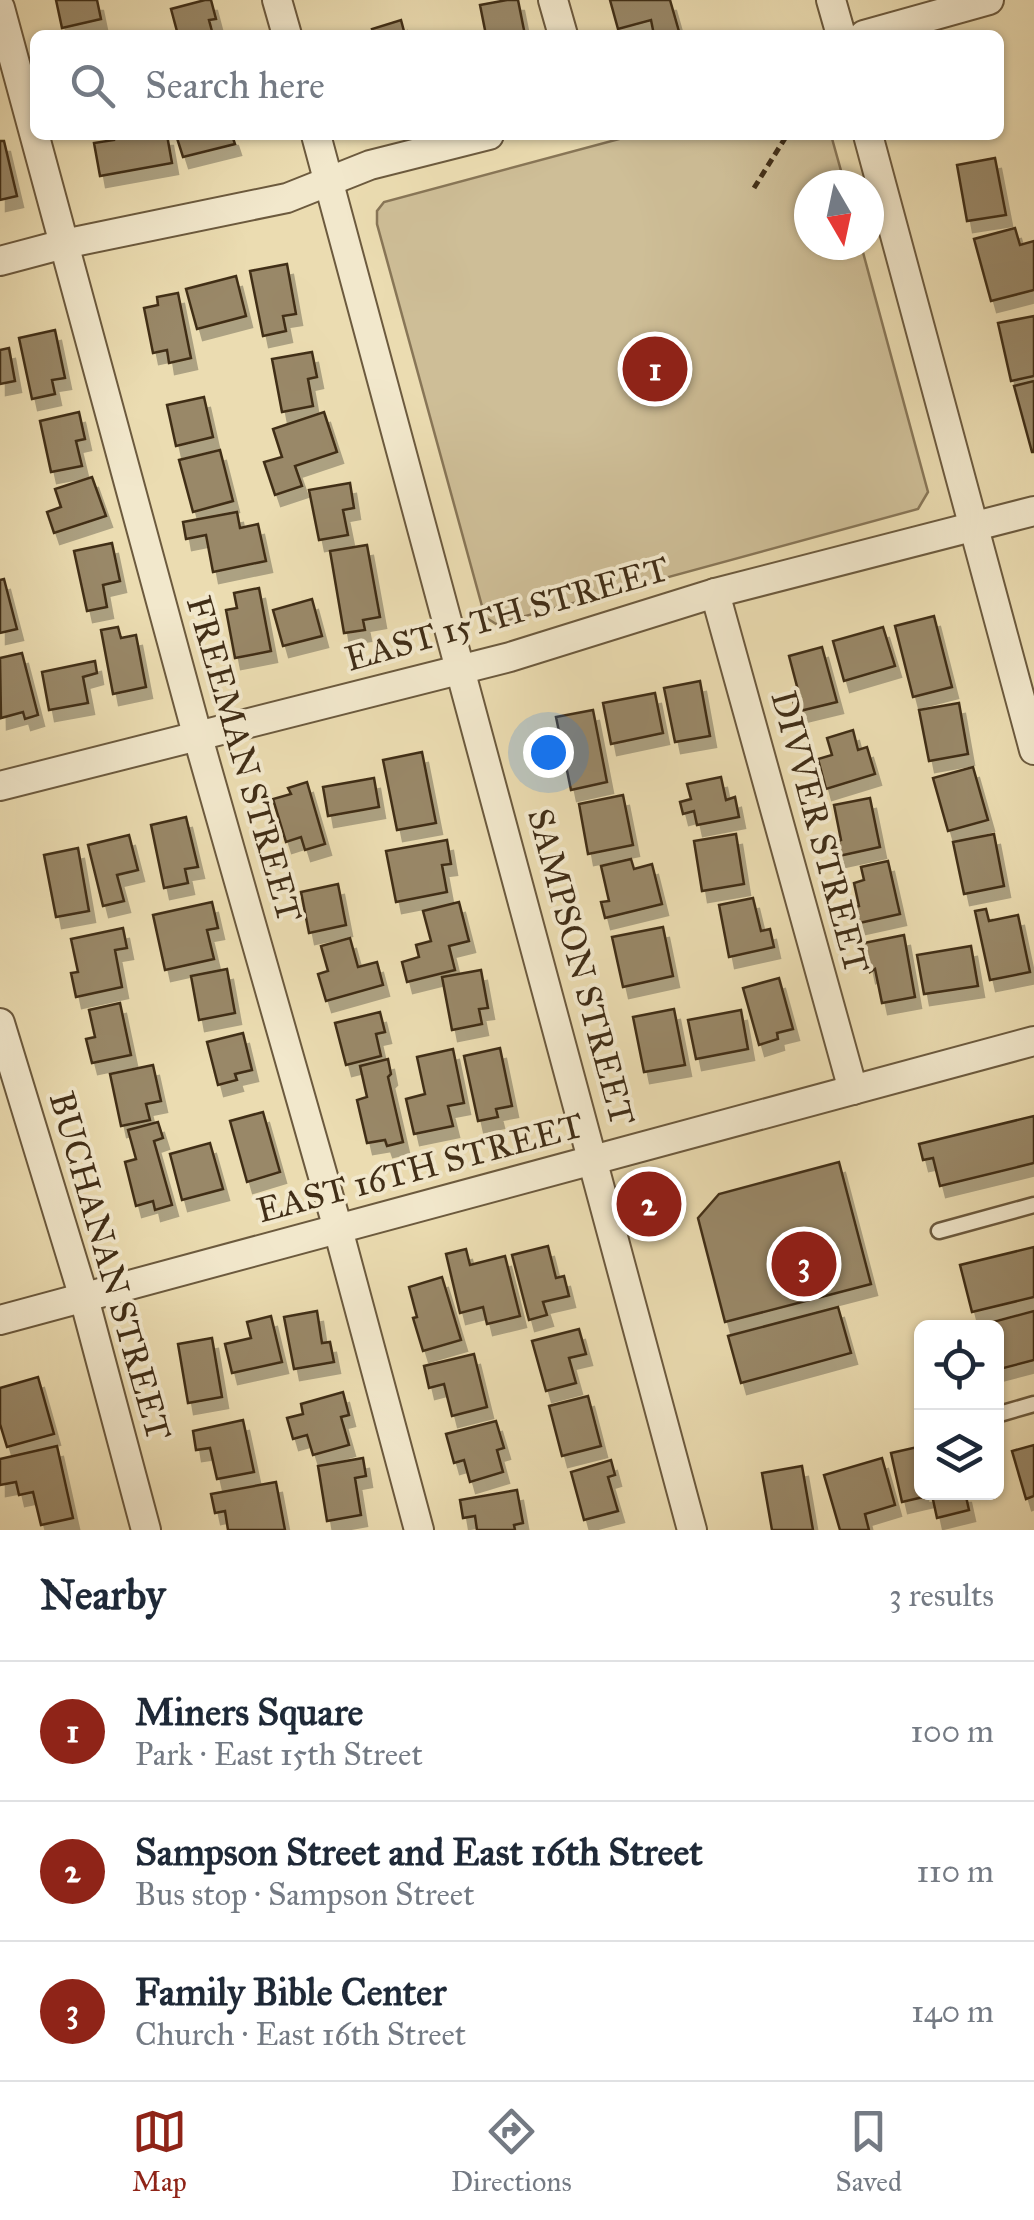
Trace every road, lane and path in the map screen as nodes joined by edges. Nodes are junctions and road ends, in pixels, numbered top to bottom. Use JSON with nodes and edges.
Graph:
{"nodes":[{"id":1,"x":277,"y":0,"type":"edge"},
{"id":2,"x":553,"y":0,"type":"edge"},
{"id":3,"x":831,"y":0,"type":"edge"},
{"id":4,"x":989,"y":0,"type":"edge"},
{"id":5,"x":0,"y":8,"type":"edge"},
{"id":6,"x":286,"y":30,"type":"edge"},
{"id":7,"x":562,"y":30,"type":"edge"},
{"id":8,"x":839,"y":30,"type":"edge"},
{"id":9,"x":882,"y":30,"type":"edge"},
{"id":10,"x":30,"y":119,"type":"edge"},
{"id":11,"x":36,"y":140,"type":"edge"},
{"id":12,"x":317,"y":140,"type":"edge"},
{"id":13,"x":468,"y":140,"type":"edge"},
{"id":14,"x":784,"y":140,"type":"edge"},
{"id":15,"x":869,"y":140,"type":"edge"},
{"id":16,"x":329,"y":181,"type":"junction"},
{"id":17,"x":754,"y":188,"type":"dead end"},
{"id":18,"x":64,"y":244,"type":"junction"},
{"id":19,"x":0,"y":261,"type":"edge"},
{"id":20,"x":1034,"y":511,"type":"edge"},
{"id":21,"x":973,"y":526,"type":"junction"},
{"id":22,"x":715,"y":593,"type":"junction"},
{"id":23,"x":460,"y":670,"type":"junction"},
{"id":24,"x":197,"y":734,"type":"junction"},
{"id":25,"x":1034,"y":750,"type":"edge"},
{"id":26,"x":0,"y":786,"type":"edge"},
{"id":27,"x":0,"y":1022,"type":"edge"},
{"id":28,"x":1034,"y":1041,"type":"edge"},
{"id":29,"x":853,"y":1090,"type":"junction"},
{"id":30,"x":595,"y":1160,"type":"junction"},
{"id":31,"x":1034,"y":1205,"type":"edge"},
{"id":32,"x":338,"y":1229,"type":"junction"},
{"id":33,"x":939,"y":1231,"type":"dead end"},
{"id":34,"x":84,"y":1298,"type":"junction"},
{"id":35,"x":0,"y":1320,"type":"edge"},
{"id":36,"x":1034,"y":1404,"type":"edge"},
{"id":37,"x":1004,"y":1412,"type":"edge"},
{"id":38,"x":146,"y":1530,"type":"edge"},
{"id":39,"x":420,"y":1530,"type":"edge"},
{"id":40,"x":692,"y":1530,"type":"edge"}],
"edges":[{"from":1,"to":6,"type":"street"},
{"from":2,"to":7,"type":"street"},
{"from":3,"to":8,"type":"street"},
{"from":4,"to":9,"type":"street"},
{"from":5,"to":10,"type":"street","name":"FREEMAN STREET"},
{"from":11,"to":18,"type":"street","name":"FREEMAN STREET"},
{"from":12,"to":16,"type":"street","name":"SAMPSON STREET"},
{"from":13,"to":16,"type":"street"},
{"from":14,"to":17,"type":"path"},
{"from":15,"to":21,"type":"street"},
{"from":16,"to":18,"type":"street"},
{"from":16,"to":23,"type":"street","name":"SAMPSON STREET"},
{"from":18,"to":19,"type":"street"},
{"from":18,"to":24,"type":"street","name":"FREEMAN STREET"},
{"from":20,"to":21,"type":"street","name":"EAST 15TH STREET"},
{"from":21,"to":22,"type":"street","name":"EAST 15TH STREET"},
{"from":21,"to":25,"type":"street"},
{"from":22,"to":23,"type":"street","name":"EAST 15TH STREET"},
{"from":22,"to":29,"type":"street","name":"DIVVER STREET"},
{"from":23,"to":24,"type":"street","name":"EAST 15TH STREET"},
{"from":23,"to":30,"type":"street","name":"SAMPSON STREET"},
{"from":24,"to":26,"type":"street","name":"EAST 15TH STREET"},
{"from":24,"to":32,"type":"street","name":"FREEMAN STREET"},
{"from":27,"to":34,"type":"street","name":"BUCHANAN STREET"},
{"from":28,"to":29,"type":"street","name":"EAST 16TH STREET"},
{"from":29,"to":30,"type":"street","name":"EAST 16TH STREET"},
{"from":30,"to":32,"type":"street","name":"EAST 16TH STREET"},
{"from":30,"to":40,"type":"street","name":"SAMPSON STREET"},
{"from":31,"to":33,"type":"lane"},
{"from":32,"to":34,"type":"street","name":"EAST 16TH STREET"},
{"from":32,"to":39,"type":"street","name":"FREEMAN STREET"},
{"from":34,"to":35,"type":"street","name":"EAST 16TH STREET"},
{"from":34,"to":38,"type":"street","name":"BUCHANAN STREET"},
{"from":36,"to":37,"type":"lane"}]}
